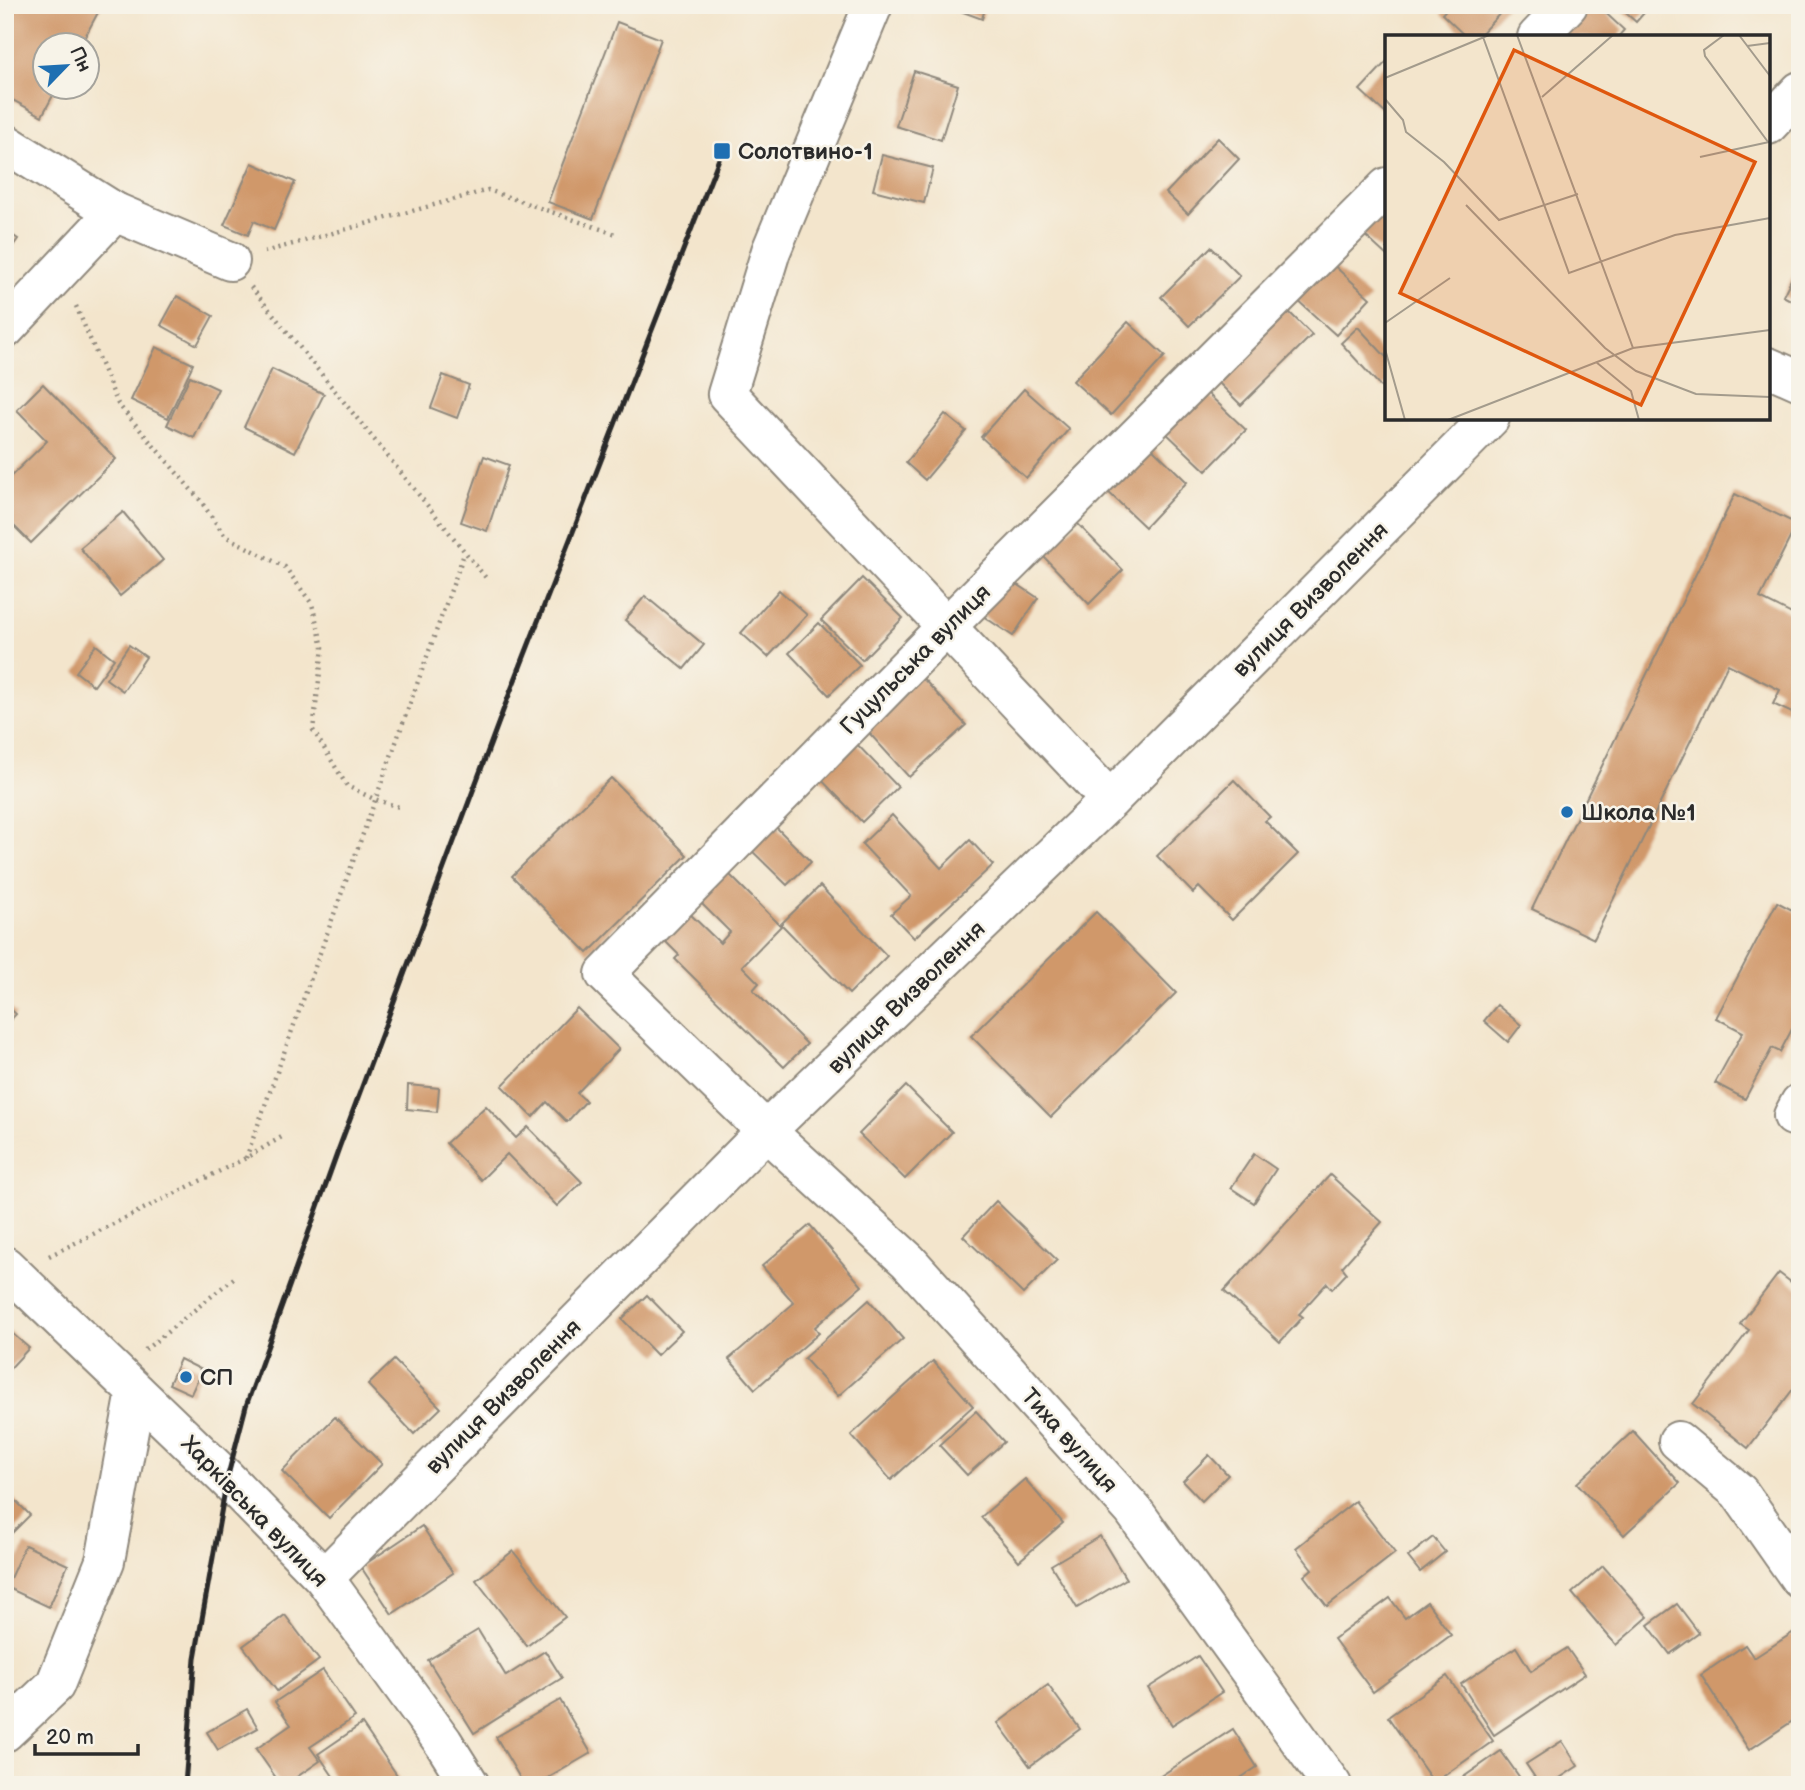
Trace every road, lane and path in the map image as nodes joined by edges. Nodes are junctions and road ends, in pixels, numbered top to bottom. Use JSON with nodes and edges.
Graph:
{"nodes":[{"id":1,"x":873,"y":5,"type":"edge"},
{"id":2,"x":1568,"y":5,"type":"edge"},
{"id":3,"x":1539,"y":35,"type":"edge"},
{"id":4,"x":1800,"y":91,"type":"edge"},
{"id":5,"x":1770,"y":123,"type":"edge"},
{"id":6,"x":5,"y":143,"type":"edge"},
{"id":7,"x":1385,"y":189,"type":"edge"},
{"id":8,"x":115,"y":212,"type":"junction"},
{"id":9,"x":615,"y":234,"type":"dead end"},
{"id":10,"x":230,"y":261,"type":"junction"},
{"id":11,"x":61,"y":270,"type":"junction"},
{"id":12,"x":5,"y":329,"type":"edge"},
{"id":13,"x":1770,"y":369,"type":"edge"},
{"id":14,"x":1800,"y":381,"type":"edge"},
{"id":15,"x":1488,"y":420,"type":"edge"},
{"id":16,"x":464,"y":554,"type":"junction"},
{"id":17,"x":486,"y":578,"type":"dead end"},
{"id":18,"x":946,"y":627,"type":"junction"},
{"id":19,"x":374,"y":799,"type":"junction"},
{"id":20,"x":1110,"y":800,"type":"junction"},
{"id":21,"x":400,"y":807,"type":"dead end"},
{"id":22,"x":766,"y":1131,"type":"junction"},
{"id":23,"x":285,"y":1135,"type":"dead end"},
{"id":24,"x":246,"y":1158,"type":"junction"},
{"id":25,"x":10,"y":1270,"type":"edge"},
{"id":26,"x":234,"y":1278,"type":"dead end"},
{"id":27,"x":136,"y":1392,"type":"junction"},
{"id":28,"x":1678,"y":1441,"type":"dead end"},
{"id":29,"x":324,"y":1578,"type":"junction"},
{"id":30,"x":1800,"y":1579,"type":"edge"},
{"id":31,"x":5,"y":1732,"type":"edge"},
{"id":32,"x":470,"y":1785,"type":"edge"},
{"id":33,"x":1332,"y":1785,"type":"edge"}],
"edges":[{"from":1,"to":18,"type":"street"},
{"from":2,"to":3,"type":"street"},
{"from":4,"to":5,"type":"street"},
{"from":6,"to":8,"type":"street"},
{"from":7,"to":18,"type":"street","name":"Гуцульська вулиця"},
{"from":8,"to":10,"type":"street"},
{"from":8,"to":11,"type":"street"},
{"from":9,"to":10,"type":"path"},
{"from":10,"to":16,"type":"path"},
{"from":11,"to":12,"type":"street"},
{"from":11,"to":19,"type":"path"},
{"from":13,"to":14,"type":"street"},
{"from":15,"to":20,"type":"street","name":"вулиця Визволення"},
{"from":16,"to":17,"type":"path"},
{"from":16,"to":19,"type":"path"},
{"from":18,"to":20,"type":"street"},
{"from":18,"to":22,"type":"street","name":"Гуцульська вулиця"},
{"from":19,"to":21,"type":"path"},
{"from":19,"to":24,"type":"path"},
{"from":20,"to":22,"type":"street","name":"вулиця Визволення"},
{"from":22,"to":29,"type":"street","name":"вулиця Визволення"},
{"from":22,"to":33,"type":"street","name":"Тиха вулиця"},
{"from":23,"to":24,"type":"path"},
{"from":24,"to":25,"type":"path"},
{"from":25,"to":27,"type":"street","name":"Харківська вулиця"},
{"from":26,"to":27,"type":"path"},
{"from":27,"to":29,"type":"street","name":"Харківська вулиця"},
{"from":27,"to":31,"type":"street"},
{"from":28,"to":30,"type":"street"},
{"from":29,"to":32,"type":"street","name":"Харківська вулиця"}]}
